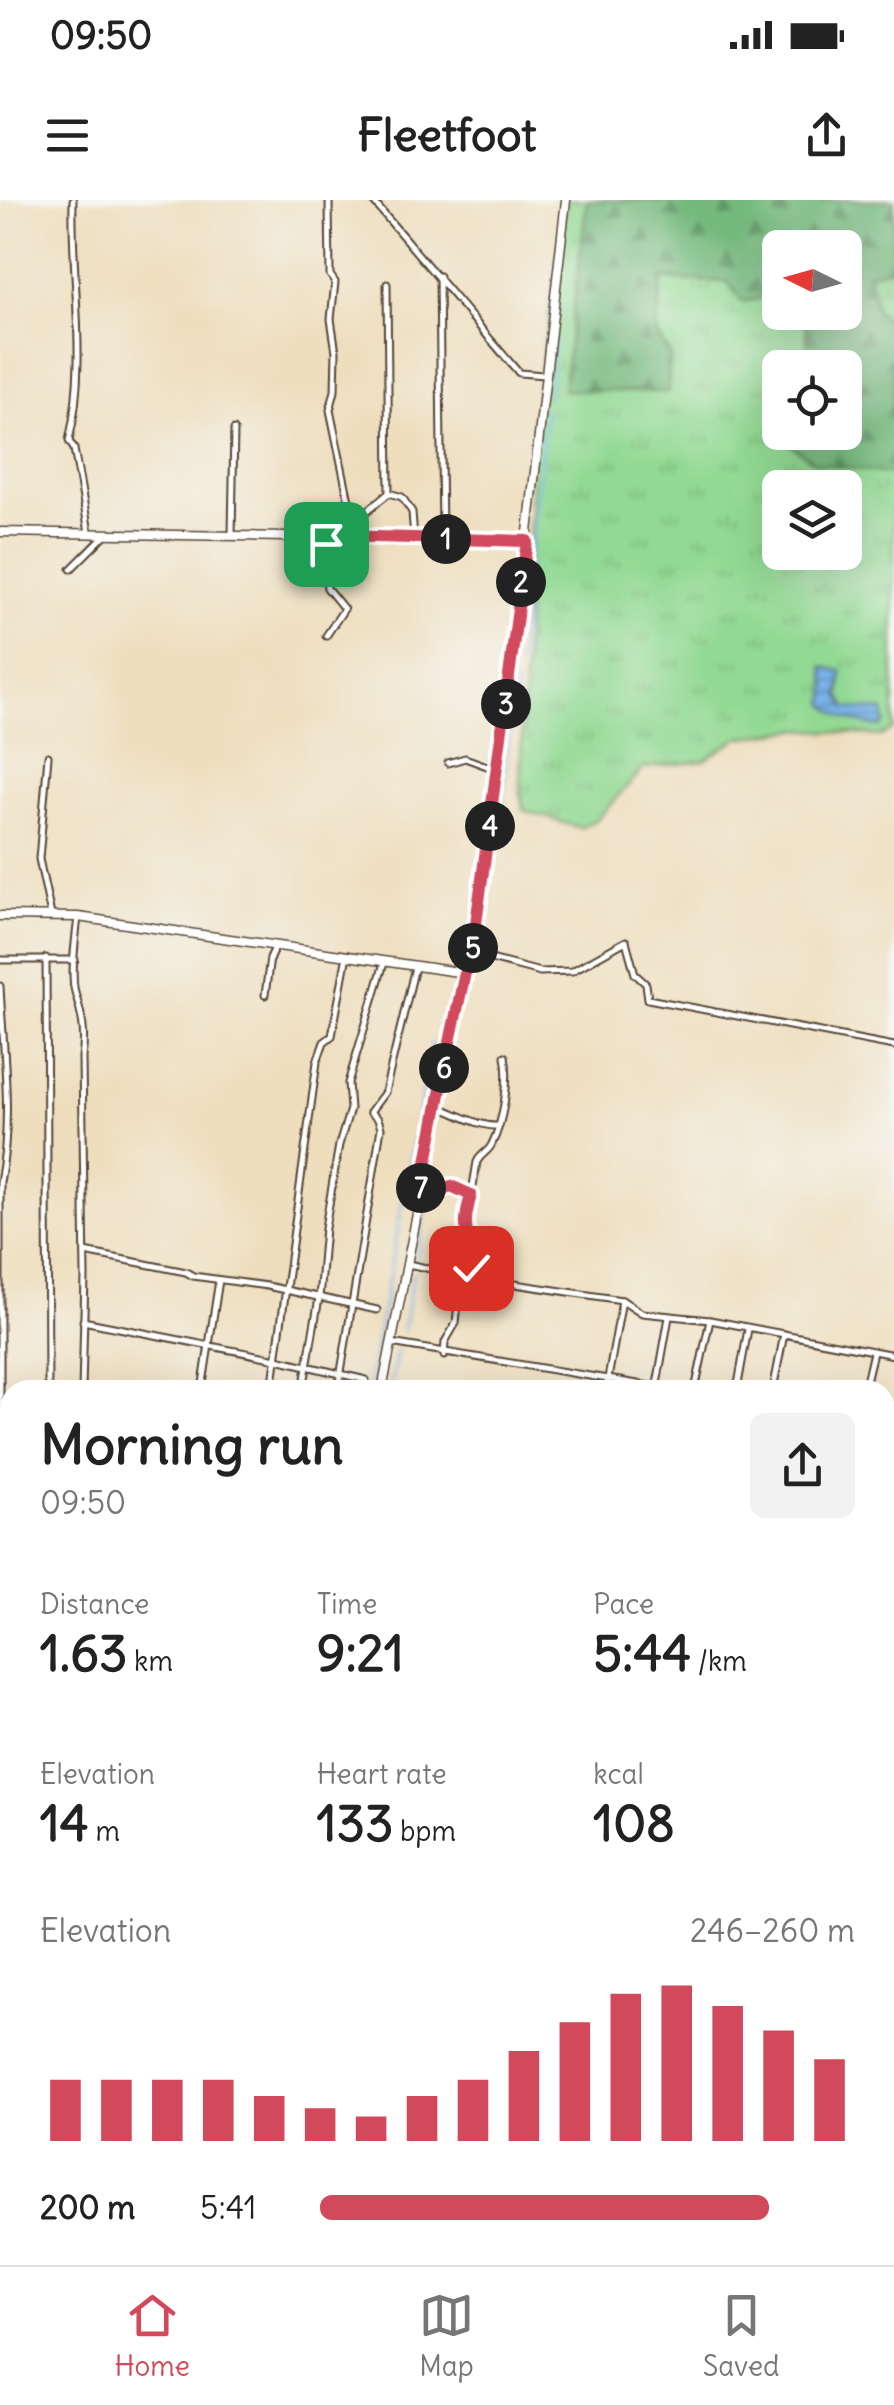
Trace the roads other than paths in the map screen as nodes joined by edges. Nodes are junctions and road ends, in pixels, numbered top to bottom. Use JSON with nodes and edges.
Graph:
{"nodes":[{"id":1,"x":73,"y":200,"type":"edge"},
{"id":2,"x":329,"y":200,"type":"edge"},
{"id":3,"x":372,"y":200,"type":"edge"},
{"id":4,"x":566,"y":200,"type":"edge"},
{"id":5,"x":439,"y":276,"type":"junction"},
{"id":6,"x":387,"y":284,"type":"dead end"},
{"id":7,"x":544,"y":376,"type":"junction"},
{"id":8,"x":234,"y":430,"type":"dead end"},
{"id":9,"x":389,"y":493,"type":"junction"},
{"id":10,"x":346,"y":528,"type":"junction"},
{"id":11,"x":0,"y":532,"type":"edge"},
{"id":12,"x":232,"y":534,"type":"junction"},
{"id":13,"x":90,"y":535,"type":"junction"},
{"id":14,"x":104,"y":535,"type":"junction"},
{"id":15,"x":336,"y":536,"type":"junction"},
{"id":16,"x":414,"y":538,"type":"junction"},
{"id":17,"x":442,"y":538,"type":"junction"},
{"id":18,"x":527,"y":541,"type":"junction"},
{"id":19,"x":70,"y":569,"type":"dead end"},
{"id":20,"x":326,"y":636,"type":"dead end"},
{"id":21,"x":48,"y":756,"type":"dead end"},
{"id":22,"x":448,"y":764,"type":"dead end"},
{"id":23,"x":498,"y":770,"type":"junction"},
{"id":24,"x":0,"y":916,"type":"edge"},
{"id":25,"x":51,"y":916,"type":"junction"},
{"id":26,"x":78,"y":917,"type":"junction"},
{"id":27,"x":276,"y":944,"type":"junction"},
{"id":28,"x":472,"y":954,"type":"junction"},
{"id":29,"x":346,"y":955,"type":"junction"},
{"id":30,"x":46,"y":958,"type":"junction"},
{"id":31,"x":0,"y":960,"type":"edge"},
{"id":32,"x":75,"y":960,"type":"junction"},
{"id":33,"x":385,"y":960,"type":"junction"},
{"id":34,"x":416,"y":964,"type":"junction"},
{"id":35,"x":465,"y":973,"type":"junction"},
{"id":36,"x":0,"y":986,"type":"edge"},
{"id":37,"x":265,"y":995,"type":"dead end"},
{"id":38,"x":894,"y":1046,"type":"edge"},
{"id":39,"x":505,"y":1056,"type":"dead end"},
{"id":40,"x":436,"y":1106,"type":"junction"},
{"id":41,"x":502,"y":1125,"type":"junction"},
{"id":42,"x":471,"y":1195,"type":"junction"},
{"id":43,"x":420,"y":1198,"type":"junction"},
{"id":44,"x":85,"y":1252,"type":"junction"},
{"id":45,"x":406,"y":1263,"type":"junction"},
{"id":46,"x":468,"y":1277,"type":"junction"},
{"id":47,"x":220,"y":1280,"type":"junction"},
{"id":48,"x":287,"y":1291,"type":"junction"},
{"id":49,"x":319,"y":1298,"type":"junction"},
{"id":50,"x":622,"y":1300,"type":"junction"},
{"id":51,"x":353,"y":1305,"type":"junction"},
{"id":52,"x":377,"y":1310,"type":"dead end"},
{"id":53,"x":669,"y":1317,"type":"junction"},
{"id":54,"x":710,"y":1320,"type":"junction"},
{"id":55,"x":83,"y":1321,"type":"junction"},
{"id":56,"x":748,"y":1328,"type":"junction"},
{"id":57,"x":784,"y":1334,"type":"junction"},
{"id":58,"x":391,"y":1343,"type":"junction"},
{"id":59,"x":211,"y":1348,"type":"junction"},
{"id":60,"x":873,"y":1352,"type":"junction"},
{"id":61,"x":444,"y":1353,"type":"junction"},
{"id":62,"x":894,"y":1354,"type":"edge"},
{"id":63,"x":277,"y":1359,"type":"junction"},
{"id":64,"x":306,"y":1366,"type":"junction"},
{"id":65,"x":340,"y":1373,"type":"junction"},
{"id":66,"x":608,"y":1377,"type":"junction"},
{"id":67,"x":48,"y":1380,"type":"edge"},
{"id":68,"x":82,"y":1380,"type":"edge"},
{"id":69,"x":204,"y":1380,"type":"edge"},
{"id":70,"x":274,"y":1380,"type":"edge"},
{"id":71,"x":304,"y":1380,"type":"edge"},
{"id":72,"x":339,"y":1380,"type":"edge"},
{"id":73,"x":366,"y":1380,"type":"dead end"},
{"id":74,"x":384,"y":1380,"type":"edge"},
{"id":75,"x":608,"y":1380,"type":"edge"},
{"id":76,"x":621,"y":1380,"type":"edge"},
{"id":77,"x":658,"y":1380,"type":"edge"},
{"id":78,"x":697,"y":1380,"type":"edge"},
{"id":79,"x":739,"y":1380,"type":"edge"},
{"id":80,"x":775,"y":1380,"type":"edge"},
{"id":81,"x":866,"y":1380,"type":"edge"},
{"id":82,"x":0,"y":1418,"type":"edge"}],
"edges":[{"from":1,"to":13,"type":"street"},
{"from":2,"to":10,"type":"street"},
{"from":3,"to":5,"type":"street"},
{"from":4,"to":7,"type":"street"},
{"from":5,"to":7,"type":"street"},
{"from":5,"to":17,"type":"street"},
{"from":6,"to":9,"type":"street"},
{"from":7,"to":18,"type":"street"},
{"from":8,"to":12,"type":"street"},
{"from":9,"to":10,"type":"street"},
{"from":9,"to":16,"type":"street"},
{"from":10,"to":15,"type":"street"},
{"from":11,"to":13,"type":"street"},
{"from":12,"to":14,"type":"street"},
{"from":12,"to":15,"type":"street"},
{"from":13,"to":14,"type":"street"},
{"from":14,"to":19,"type":"street"},
{"from":15,"to":16,"type":"street"},
{"from":15,"to":20,"type":"street"},
{"from":16,"to":17,"type":"street"},
{"from":17,"to":18,"type":"street"},
{"from":18,"to":23,"type":"street"},
{"from":21,"to":25,"type":"street"},
{"from":22,"to":23,"type":"street"},
{"from":23,"to":28,"type":"street"},
{"from":24,"to":25,"type":"street"},
{"from":25,"to":26,"type":"street"},
{"from":26,"to":27,"type":"street"},
{"from":26,"to":32,"type":"street"},
{"from":27,"to":29,"type":"street"},
{"from":27,"to":37,"type":"street"},
{"from":28,"to":35,"type":"street"},
{"from":28,"to":38,"type":"street"},
{"from":29,"to":33,"type":"street"},
{"from":29,"to":48,"type":"street"},
{"from":30,"to":31,"type":"street"},
{"from":30,"to":32,"type":"street"},
{"from":30,"to":67,"type":"street"},
{"from":32,"to":44,"type":"street"},
{"from":33,"to":34,"type":"street"},
{"from":33,"to":49,"type":"street"},
{"from":34,"to":35,"type":"street"},
{"from":34,"to":51,"type":"street"},
{"from":35,"to":40,"type":"street"},
{"from":36,"to":82,"type":"street"},
{"from":39,"to":41,"type":"street"},
{"from":40,"to":41,"type":"street"},
{"from":40,"to":43,"type":"street"},
{"from":41,"to":42,"type":"street"},
{"from":42,"to":43,"type":"street"},
{"from":42,"to":46,"type":"street"},
{"from":43,"to":45,"type":"street"},
{"from":44,"to":47,"type":"street"},
{"from":44,"to":55,"type":"street"},
{"from":45,"to":46,"type":"street"},
{"from":45,"to":58,"type":"street"},
{"from":46,"to":50,"type":"street"},
{"from":46,"to":61,"type":"street"},
{"from":47,"to":48,"type":"street"},
{"from":47,"to":59,"type":"street"},
{"from":48,"to":49,"type":"street"},
{"from":48,"to":63,"type":"street"},
{"from":49,"to":51,"type":"street"},
{"from":49,"to":64,"type":"street"},
{"from":50,"to":53,"type":"street"},
{"from":50,"to":66,"type":"street"},
{"from":51,"to":52,"type":"street"},
{"from":51,"to":65,"type":"street"},
{"from":53,"to":54,"type":"street"},
{"from":53,"to":77,"type":"street"},
{"from":54,"to":56,"type":"street"},
{"from":54,"to":78,"type":"street"},
{"from":55,"to":59,"type":"street"},
{"from":55,"to":68,"type":"street"},
{"from":56,"to":57,"type":"street"},
{"from":56,"to":79,"type":"street"},
{"from":57,"to":60,"type":"street"},
{"from":57,"to":80,"type":"street"},
{"from":58,"to":61,"type":"street"},
{"from":58,"to":74,"type":"street"},
{"from":59,"to":63,"type":"street"},
{"from":59,"to":69,"type":"street"},
{"from":60,"to":62,"type":"street"},
{"from":60,"to":81,"type":"street"},
{"from":61,"to":66,"type":"street"},
{"from":63,"to":64,"type":"street"},
{"from":63,"to":70,"type":"street"},
{"from":64,"to":65,"type":"street"},
{"from":64,"to":71,"type":"street"},
{"from":65,"to":72,"type":"street"},
{"from":65,"to":73,"type":"street"},
{"from":66,"to":75,"type":"street"},
{"from":66,"to":76,"type":"street"}]}
